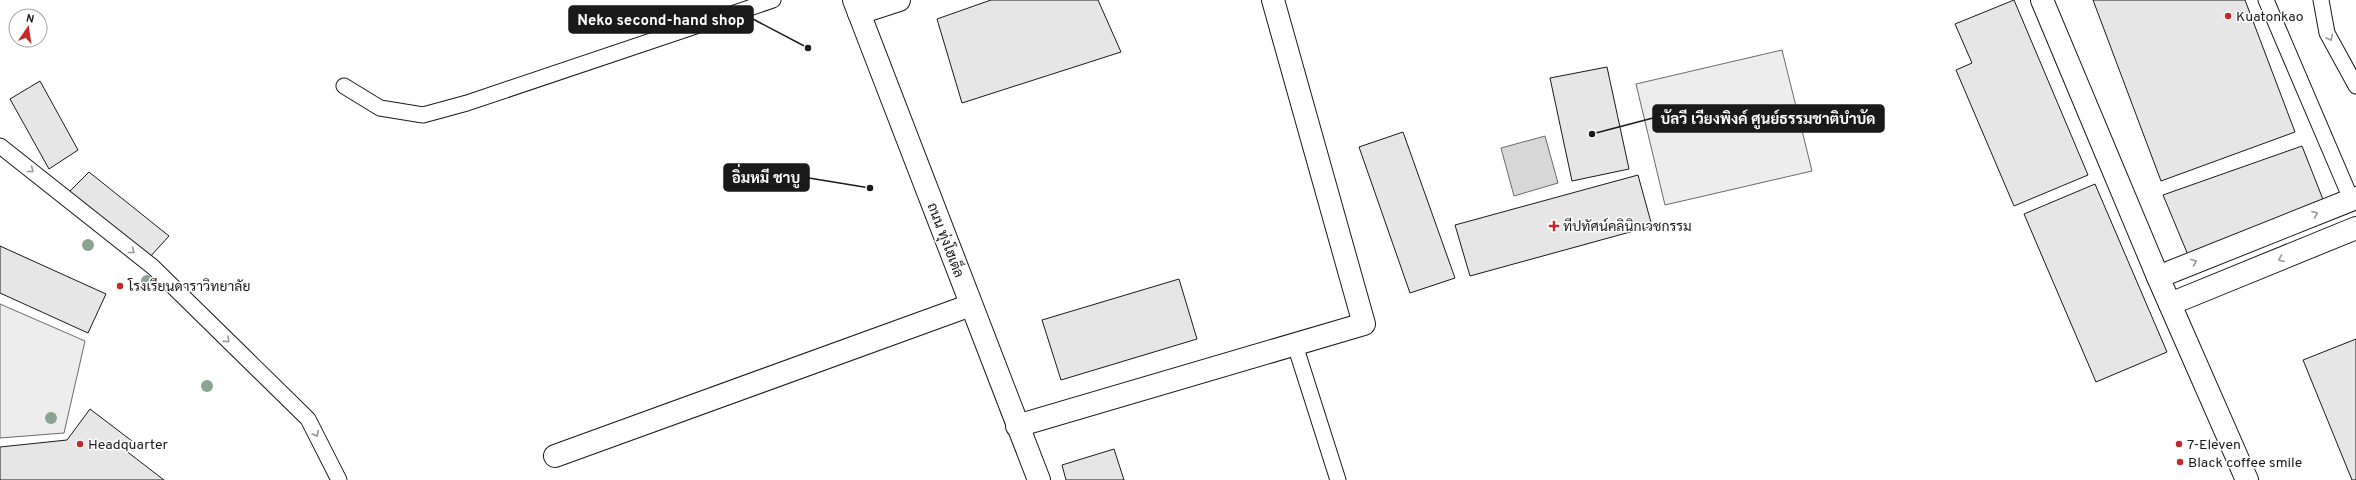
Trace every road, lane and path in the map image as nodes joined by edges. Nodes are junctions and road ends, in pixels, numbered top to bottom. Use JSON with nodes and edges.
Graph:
{"nodes":[{"id":1,"x":773,"y":0,"type":"edge"},
{"id":2,"x":899,"y":0,"type":"edge"},
{"id":3,"x":1273,"y":0,"type":"edge"},
{"id":4,"x":2042,"y":0,"type":"edge"},
{"id":5,"x":2266,"y":0,"type":"edge"},
{"id":6,"x":2321,"y":0,"type":"edge"},
{"id":7,"x":857,"y":7,"type":"edge"},
{"id":8,"x":344,"y":86,"type":"dead end"},
{"id":9,"x":2356,"y":86,"type":"edge"},
{"id":10,"x":0,"y":146,"type":"edge"},
{"id":11,"x":2354,"y":198,"type":"edge"},
{"id":12,"x":2356,"y":228,"type":"edge"},
{"id":13,"x":2158,"y":277,"type":"junction"},
{"id":14,"x":2170,"y":304,"type":"junction"},
{"id":15,"x":970,"y":305,"type":"junction"},
{"id":16,"x":1295,"y":345,"type":"junction"},
{"id":17,"x":1017,"y":426,"type":"junction"},
{"id":18,"x":554,"y":456,"type":"dead end"},
{"id":19,"x":339,"y":480,"type":"edge"},
{"id":20,"x":1039,"y":480,"type":"edge"},
{"id":21,"x":1338,"y":480,"type":"edge"},
{"id":22,"x":2247,"y":480,"type":"edge"}],
"edges":[{"from":1,"to":8,"type":"lane"},
{"from":2,"to":7,"type":"street"},
{"from":3,"to":16,"type":"street"},
{"from":4,"to":13,"type":"street"},
{"from":5,"to":11,"type":"lane"},
{"from":6,"to":9,"type":"lane","one_way":true},
{"from":7,"to":15,"type":"street","name":"ถนน ทุ่งโฮเต็ล"},
{"from":10,"to":19,"type":"lane","one_way":true},
{"from":13,"to":11,"type":"street","one_way":true},
{"from":12,"to":14,"type":"street","one_way":true},
{"from":13,"to":14,"type":"street"},
{"from":14,"to":22,"type":"street"},
{"from":15,"to":17,"type":"street","name":"ถนน ทุ่งโฮเต็ล"},
{"from":15,"to":18,"type":"street"},
{"from":16,"to":17,"type":"street"},
{"from":16,"to":21,"type":"lane"},
{"from":17,"to":20,"type":"street","name":"ถนน ทุ่งโฮเต็ล"}]}
